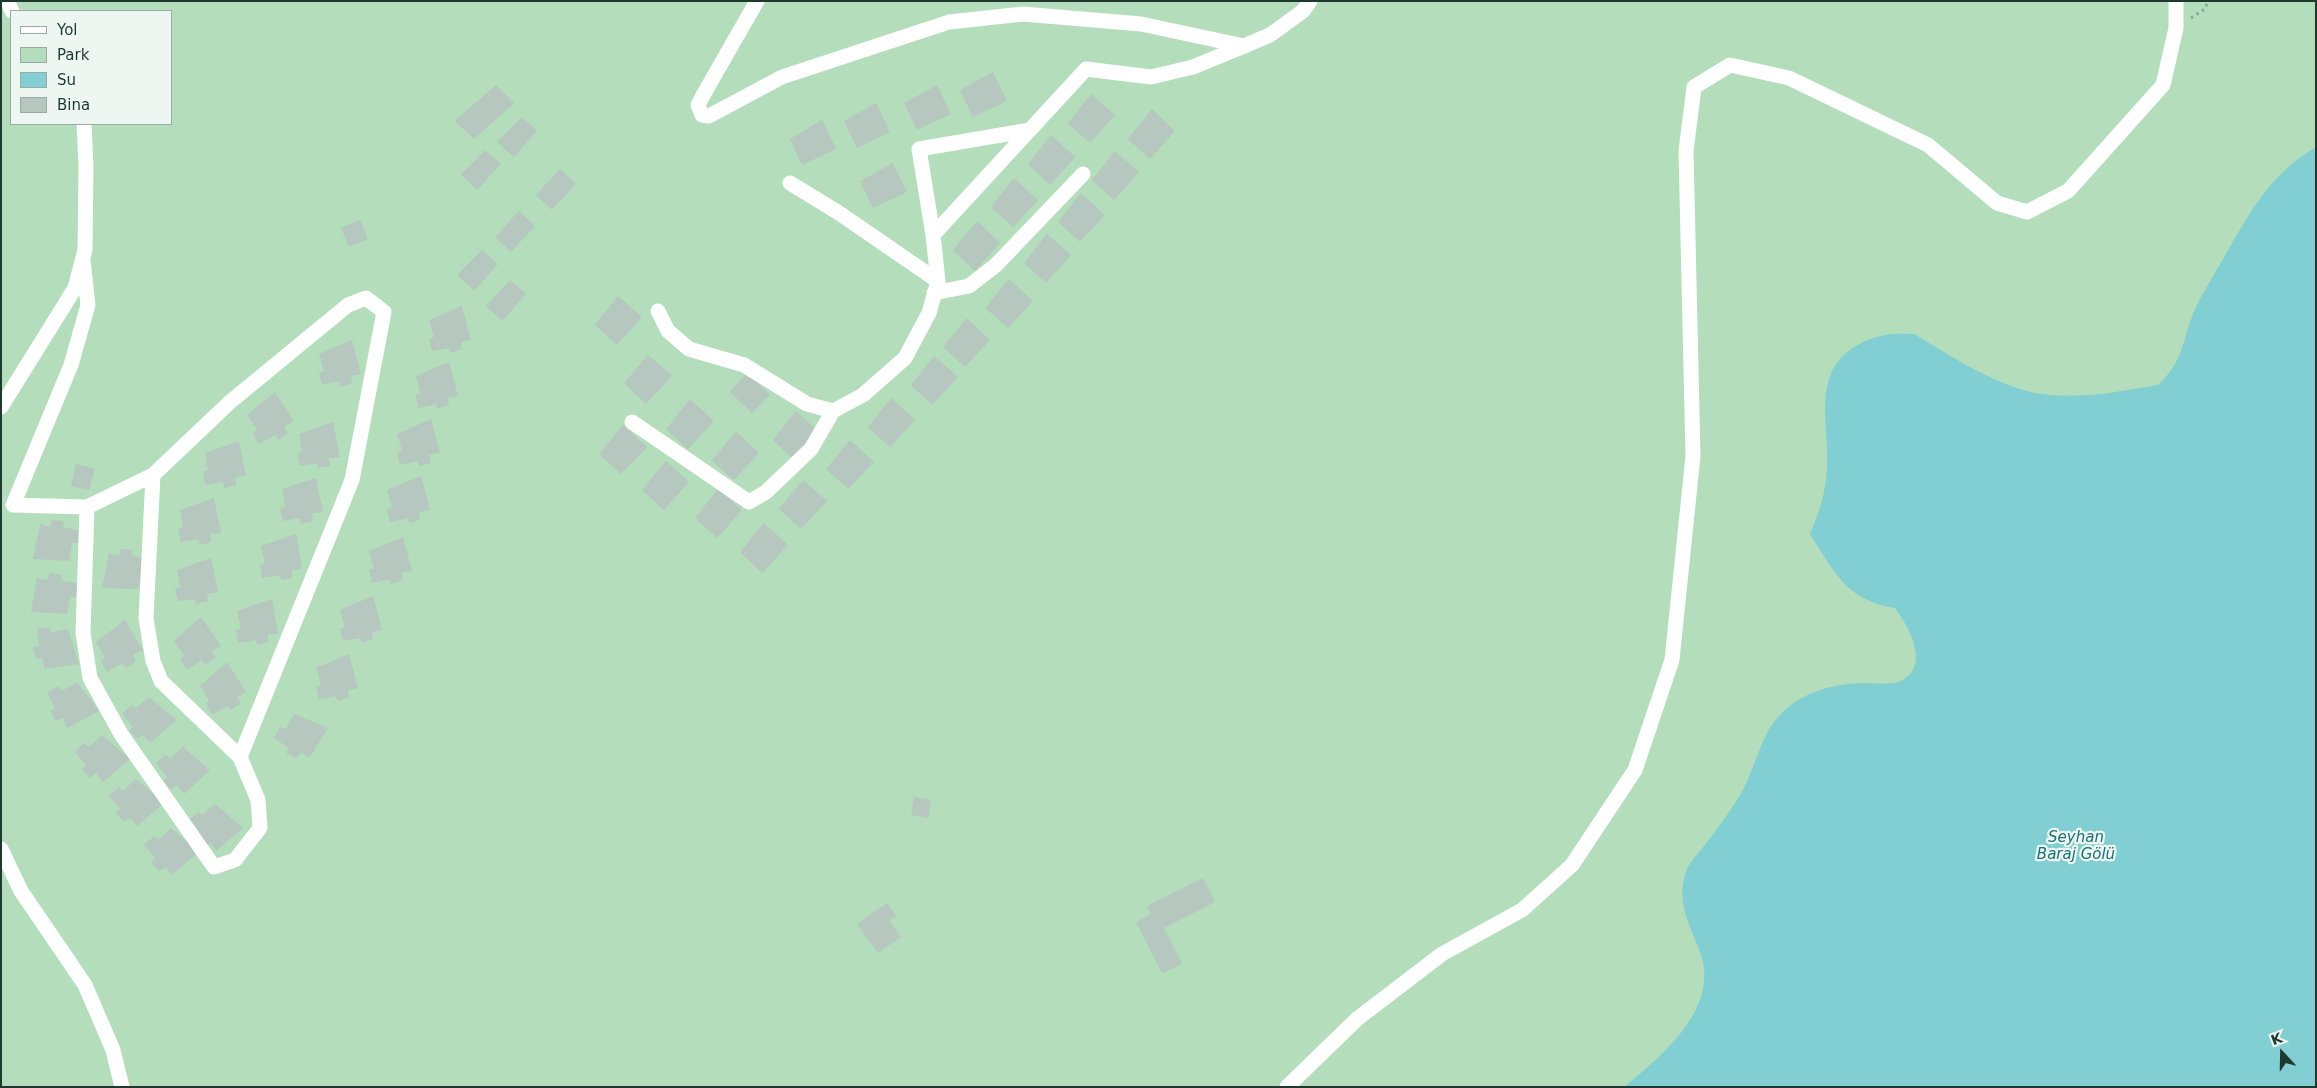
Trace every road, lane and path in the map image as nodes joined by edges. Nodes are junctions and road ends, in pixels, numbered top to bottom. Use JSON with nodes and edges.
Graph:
{"nodes":[{"id":1,"x":757,"y":1,"type":"edge"},
{"id":2,"x":1310,"y":1,"type":"edge"},
{"id":3,"x":2176,"y":1,"type":"edge"},
{"id":4,"x":1244,"y":46,"type":"junction"},
{"id":5,"x":84,"y":125,"type":"edge"},
{"id":6,"x":1030,"y":130,"type":"junction"},
{"id":7,"x":1083,"y":174,"type":"dead end"},
{"id":8,"x":790,"y":183,"type":"dead end"},
{"id":9,"x":933,"y":234,"type":"junction"},
{"id":10,"x":82,"y":260,"type":"junction"},
{"id":11,"x":936,"y":287,"type":"junction"},
{"id":12,"x":658,"y":311,"type":"dead end"},
{"id":13,"x":1,"y":407,"type":"edge"},
{"id":14,"x":834,"y":411,"type":"junction"},
{"id":15,"x":632,"y":422,"type":"dead end"},
{"id":16,"x":153,"y":475,"type":"junction"},
{"id":17,"x":87,"y":507,"type":"junction"},
{"id":18,"x":240,"y":756,"type":"junction"},
{"id":19,"x":1,"y":849,"type":"edge"},
{"id":20,"x":122,"y":1087,"type":"edge"},
{"id":21,"x":1287,"y":1087,"type":"edge"}],
"edges":[{"from":1,"to":4,"type":"street"},
{"from":2,"to":4,"type":"street"},
{"from":3,"to":21,"type":"street"},
{"from":4,"to":6,"type":"street"},
{"from":5,"to":10,"type":"street"},
{"from":6,"to":9,"type":"street"},
{"from":6,"to":9,"type":"street"},
{"from":7,"to":11,"type":"street"},
{"from":8,"to":11,"type":"street"},
{"from":9,"to":11,"type":"street"},
{"from":10,"to":13,"type":"street"},
{"from":10,"to":17,"type":"street"},
{"from":11,"to":14,"type":"street"},
{"from":12,"to":14,"type":"street"},
{"from":14,"to":15,"type":"street"},
{"from":16,"to":17,"type":"street"},
{"from":16,"to":18,"type":"street"},
{"from":16,"to":18,"type":"street"},
{"from":17,"to":18,"type":"street"},
{"from":19,"to":20,"type":"street"}]}
